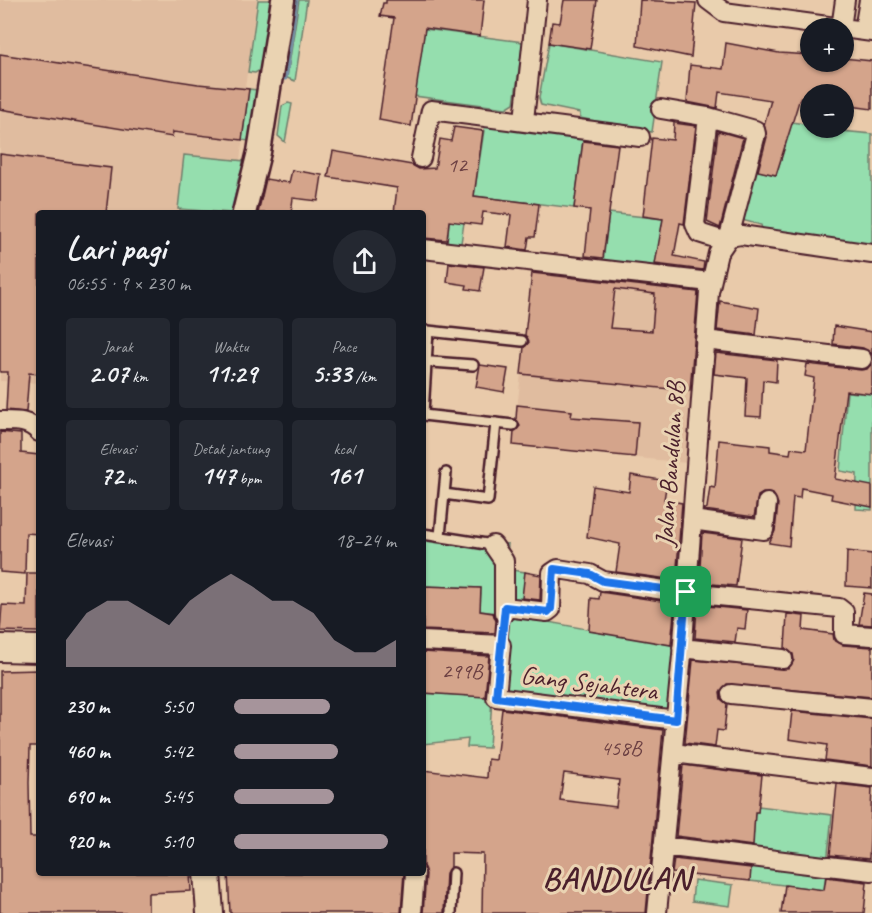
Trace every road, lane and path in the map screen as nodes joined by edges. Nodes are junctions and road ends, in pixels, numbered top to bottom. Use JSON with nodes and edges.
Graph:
{"nodes":[{"id":1,"x":283,"y":0,"type":"edge"},
{"id":2,"x":537,"y":0,"type":"edge"},
{"id":3,"x":708,"y":0,"type":"edge"},
{"id":4,"x":845,"y":0,"type":"edge"},
{"id":5,"x":869,"y":0,"type":"edge"},
{"id":6,"x":842,"y":18,"type":"edge"},
{"id":7,"x":800,"y":22,"type":"edge"},
{"id":8,"x":868,"y":31,"type":"edge"},
{"id":9,"x":661,"y":109,"type":"dead end"},
{"id":10,"x":708,"y":117,"type":"junction"},
{"id":11,"x":524,"y":120,"type":"junction"},
{"id":12,"x":640,"y":137,"type":"dead end"},
{"id":13,"x":421,"y":158,"type":"dead end"},
{"id":14,"x":245,"y":210,"type":"edge"},
{"id":15,"x":726,"y":239,"type":"junction"},
{"id":16,"x":426,"y":249,"type":"edge"},
{"id":17,"x":872,"y":254,"type":"edge"},
{"id":18,"x":710,"y":282,"type":"junction"},
{"id":19,"x":705,"y":340,"type":"junction"},
{"id":20,"x":522,"y":341,"type":"dead end"},
{"id":21,"x":426,"y":354,"type":"edge"},
{"id":22,"x":862,"y":359,"type":"dead end"},
{"id":23,"x":426,"y":365,"type":"edge"},
{"id":24,"x":473,"y":365,"type":"dead end"},
{"id":25,"x":426,"y":414,"type":"edge"},
{"id":26,"x":0,"y":421,"type":"edge"},
{"id":27,"x":496,"y":423,"type":"junction"},
{"id":28,"x":513,"y":425,"type":"dead end"},
{"id":29,"x":36,"y":430,"type":"edge"},
{"id":30,"x":446,"y":473,"type":"dead end"},
{"id":31,"x":444,"y":494,"type":"junction"},
{"id":32,"x":767,"y":503,"type":"dead end"},
{"id":33,"x":692,"y":520,"type":"junction"},
{"id":34,"x":426,"y":534,"type":"edge"},
{"id":35,"x":440,"y":536,"type":"junction"},
{"id":36,"x":494,"y":545,"type":"joint"},
{"id":37,"x":686,"y":592,"type":"junction"},
{"id":38,"x":505,"y":610,"type":"junction"},
{"id":39,"x":872,"y":636,"type":"edge"},
{"id":40,"x":426,"y":640,"type":"edge"},
{"id":41,"x":501,"y":645,"type":"junction"},
{"id":42,"x":0,"y":648,"type":"edge"},
{"id":43,"x":682,"y":648,"type":"junction"},
{"id":44,"x":36,"y":649,"type":"edge"},
{"id":45,"x":783,"y":659,"type":"dead end"},
{"id":46,"x":731,"y":694,"type":"dead end"},
{"id":47,"x":872,"y":708,"type":"edge"},
{"id":48,"x":676,"y":720,"type":"junction"},
{"id":49,"x":673,"y":753,"type":"junction"},
{"id":50,"x":872,"y":777,"type":"edge"},
{"id":51,"x":663,"y":846,"type":"junction"},
{"id":52,"x":872,"y":871,"type":"edge"},
{"id":53,"x":453,"y":873,"type":"dead end"},
{"id":54,"x":207,"y":876,"type":"edge"},
{"id":55,"x":415,"y":876,"type":"edge"},
{"id":56,"x":210,"y":913,"type":"edge"},
{"id":57,"x":412,"y":913,"type":"edge"},
{"id":58,"x":451,"y":913,"type":"edge"},
{"id":59,"x":657,"y":913,"type":"edge"}],
"edges":[{"from":1,"to":14,"type":"street"},
{"from":2,"to":11,"type":"street"},
{"from":3,"to":7,"type":"street"},
{"from":4,"to":6,"type":"street"},
{"from":5,"to":8,"type":"street"},
{"from":9,"to":10,"type":"street"},
{"from":10,"to":15,"type":"street"},
{"from":10,"to":15,"type":"street","name":"Jalan Bandulan 8B"},
{"from":11,"to":12,"type":"street"},
{"from":11,"to":13,"type":"street"},
{"from":15,"to":17,"type":"street"},
{"from":15,"to":18,"type":"street","name":"Jalan Bandulan 8B"},
{"from":16,"to":18,"type":"street"},
{"from":18,"to":19,"type":"street","name":"Jalan Bandulan 8B"},
{"from":19,"to":22,"type":"street"},
{"from":19,"to":33,"type":"street","name":"Jalan Bandulan 8B"},
{"from":20,"to":21,"type":"lane"},
{"from":23,"to":24,"type":"lane"},
{"from":25,"to":27,"type":"lane"},
{"from":26,"to":29,"type":"street"},
{"from":27,"to":28,"type":"lane"},
{"from":27,"to":31,"type":"lane"},
{"from":30,"to":31,"type":"lane"},
{"from":31,"to":35,"type":"lane"},
{"from":32,"to":33,"type":"street"},
{"from":33,"to":37,"type":"street","name":"Jalan Bandulan 8B"},
{"from":34,"to":35,"type":"lane"},
{"from":35,"to":36,"type":"lane"},
{"from":36,"to":38,"type":"street"},
{"from":37,"to":38,"type":"street"},
{"from":37,"to":39,"type":"street"},
{"from":37,"to":43,"type":"street","name":"Jalan Bandulan 8B"},
{"from":38,"to":41,"type":"lane"},
{"from":40,"to":41,"type":"street"},
{"from":41,"to":48,"type":"street","name":"Gang Sejahtera"},
{"from":42,"to":44,"type":"main road"},
{"from":43,"to":45,"type":"street"},
{"from":43,"to":48,"type":"street","name":"Jalan Bandulan 8B"},
{"from":46,"to":47,"type":"street"},
{"from":48,"to":49,"type":"street","name":"Jalan Bandulan 8B"},
{"from":49,"to":50,"type":"street"},
{"from":49,"to":51,"type":"street","name":"Jalan Bandulan 8B"},
{"from":51,"to":52,"type":"street"},
{"from":51,"to":59,"type":"street","name":"Jalan Bandulan 8B"},
{"from":53,"to":58,"type":"lane"},
{"from":54,"to":56,"type":"main road"},
{"from":55,"to":57,"type":"street"}]}
